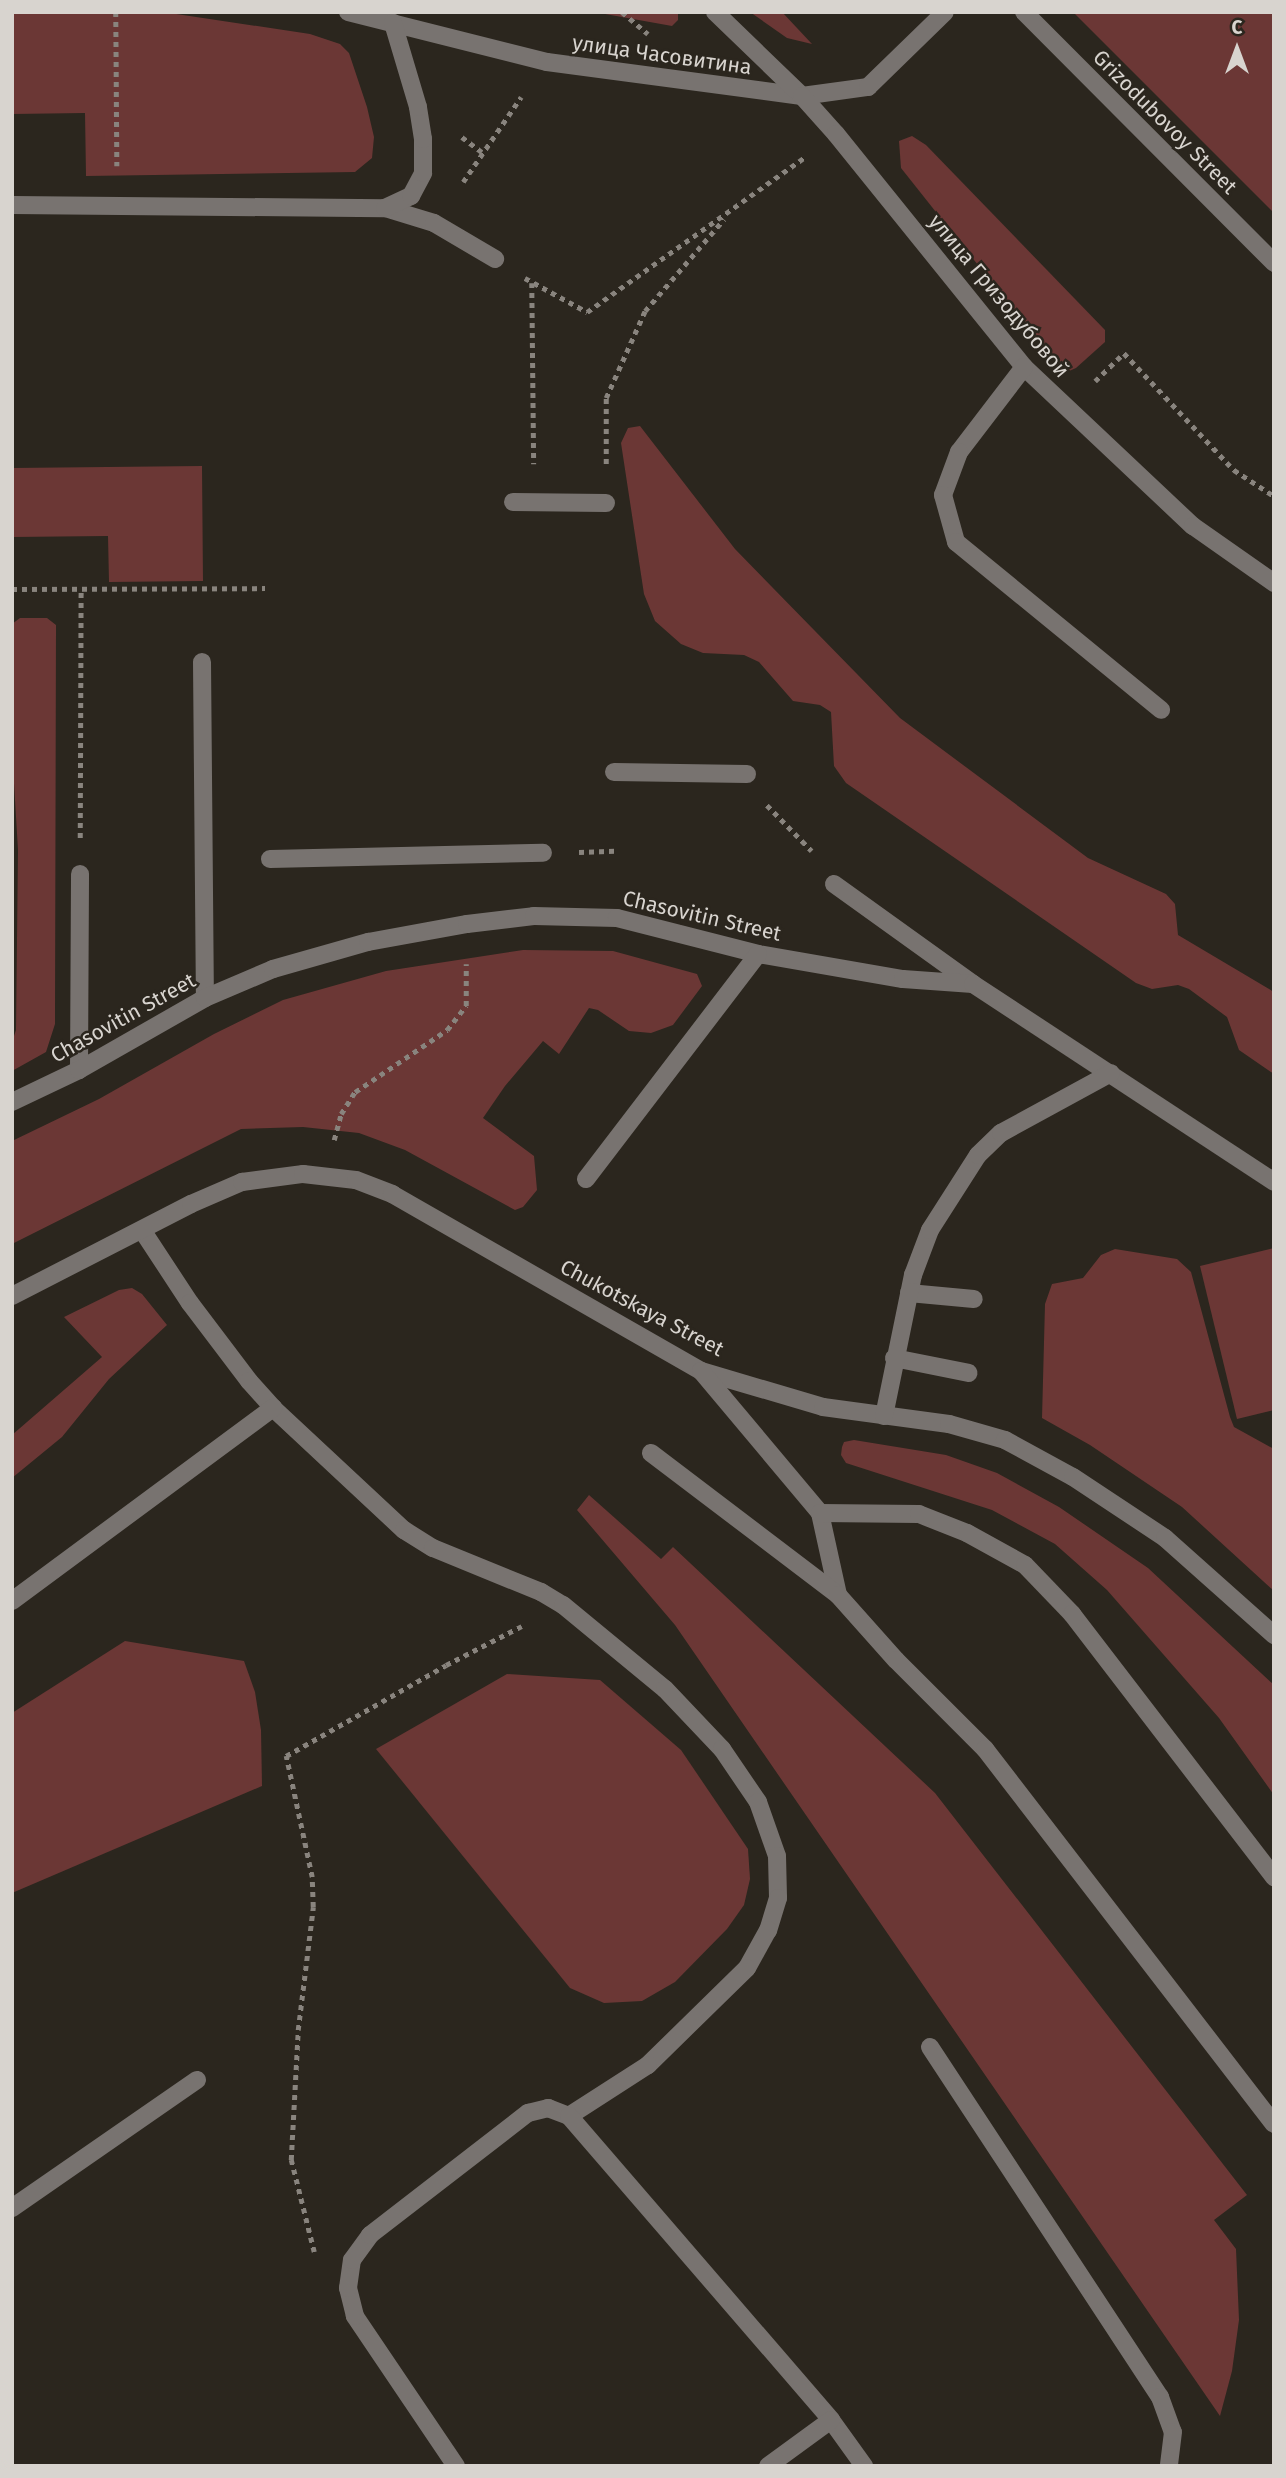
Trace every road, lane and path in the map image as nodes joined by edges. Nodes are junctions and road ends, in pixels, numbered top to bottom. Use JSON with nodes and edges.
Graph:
{"nodes":[{"id":1,"x":116,"y":12,"type":"edge"},
{"id":2,"x":348,"y":12,"type":"edge"},
{"id":3,"x":622,"y":12,"type":"edge"},
{"id":4,"x":715,"y":12,"type":"edge"},
{"id":5,"x":945,"y":12,"type":"edge"},
{"id":6,"x":1024,"y":12,"type":"edge"},
{"id":7,"x":393,"y":23,"type":"junction"},
{"id":8,"x":652,"y":37,"type":"dead end"},
{"id":9,"x":802,"y":96,"type":"junction"},
{"id":10,"x":504,"y":119,"type":"dead end"},
{"id":11,"x":836,"y":134,"type":"junction"},
{"id":12,"x":464,"y":180,"type":"dead end"},
{"id":13,"x":12,"y":205,"type":"edge"},
{"id":14,"x":117,"y":206,"type":"junction"},
{"id":15,"x":385,"y":208,"type":"junction"},
{"id":16,"x":729,"y":213,"type":"junction"},
{"id":17,"x":495,"y":259,"type":"dead end"},
{"id":18,"x":1274,"y":263,"type":"edge"},
{"id":19,"x":1124,"y":353,"type":"dead end"},
{"id":20,"x":1024,"y":367,"type":"junction"},
{"id":21,"x":534,"y":465,"type":"dead end"},
{"id":22,"x":1274,"y":496,"type":"edge"},
{"id":23,"x":513,"y":502,"type":"dead end"},
{"id":24,"x":606,"y":503,"type":"joint"},
{"id":25,"x":1274,"y":583,"type":"edge"},
{"id":26,"x":265,"y":588,"type":"dead end"},
{"id":27,"x":12,"y":589,"type":"edge"},
{"id":28,"x":81,"y":590,"type":"junction"},
{"id":29,"x":202,"y":662,"type":"dead end"},
{"id":30,"x":1161,"y":710,"type":"dead end"},
{"id":31,"x":614,"y":772,"type":"dead end"},
{"id":32,"x":747,"y":774,"type":"joint"},
{"id":33,"x":543,"y":853,"type":"dead end"},
{"id":34,"x":270,"y":859,"type":"dead end"},
{"id":35,"x":80,"y":874,"type":"joint"},
{"id":36,"x":834,"y":884,"type":"joint"},
{"id":37,"x":467,"y":924,"type":"junction"},
{"id":38,"x":758,"y":954,"type":"junction"},
{"id":39,"x":974,"y":984,"type":"junction"},
{"id":40,"x":205,"y":999,"type":"junction"},
{"id":41,"x":79,"y":1070,"type":"junction"},
{"id":42,"x":1111,"y":1073,"type":"junction"},
{"id":43,"x":12,"y":1102,"type":"edge"},
{"id":44,"x":326,"y":1175,"type":"junction"},
{"id":45,"x":586,"y":1179,"type":"dead end"},
{"id":46,"x":1274,"y":1182,"type":"edge"},
{"id":47,"x":142,"y":1230,"type":"junction"},
{"id":48,"x":909,"y":1293,"type":"junction"},
{"id":49,"x":12,"y":1296,"type":"edge"},
{"id":50,"x":974,"y":1299,"type":"dead end"},
{"id":51,"x":894,"y":1358,"type":"junction"},
{"id":52,"x":701,"y":1371,"type":"junction"},
{"id":53,"x":969,"y":1373,"type":"dead end"},
{"id":54,"x":273,"y":1408,"type":"junction"},
{"id":55,"x":884,"y":1416,"type":"junction"},
{"id":56,"x":651,"y":1453,"type":"dead end"},
{"id":57,"x":820,"y":1513,"type":"junction"},
{"id":58,"x":838,"y":1595,"type":"junction"},
{"id":59,"x":12,"y":1601,"type":"edge"},
{"id":60,"x":563,"y":1605,"type":"junction"},
{"id":61,"x":1274,"y":1635,"type":"edge"},
{"id":62,"x":1274,"y":1877,"type":"edge"},
{"id":63,"x":930,"y":2047,"type":"dead end"},
{"id":64,"x":197,"y":2080,"type":"dead end"},
{"id":65,"x":569,"y":2116,"type":"junction"},
{"id":66,"x":1274,"y":2124,"type":"edge"},
{"id":67,"x":12,"y":2208,"type":"edge"},
{"id":68,"x":348,"y":2288,"type":"junction"},
{"id":69,"x":831,"y":2420,"type":"junction"},
{"id":70,"x":456,"y":2466,"type":"edge"},
{"id":71,"x":768,"y":2466,"type":"edge"},
{"id":72,"x":864,"y":2466,"type":"edge"},
{"id":73,"x":1169,"y":2466,"type":"edge"}],
"edges":[{"from":1,"to":14,"type":"path"},
{"from":2,"to":7,"type":"street","name":"улица Часовитина"},
{"from":3,"to":8,"type":"path"},
{"from":4,"to":9,"type":"street","name":"улица Гризодубовой"},
{"from":5,"to":9,"type":"street","name":"улица Часовитина"},
{"from":6,"to":18,"type":"street","name":"Grizodubovoy Street"},
{"from":7,"to":9,"type":"street","name":"улица Часовитина"},
{"from":7,"to":15,"type":"street"},
{"from":9,"to":11,"type":"street","name":"улица Гризодубовой"},
{"from":10,"to":12,"type":"path"},
{"from":11,"to":16,"type":"path"},
{"from":11,"to":20,"type":"street","name":"улица Гризодубовой"},
{"from":13,"to":14,"type":"street"},
{"from":14,"to":15,"type":"street"},
{"from":15,"to":17,"type":"street"},
{"from":16,"to":21,"type":"path"},
{"from":16,"to":24,"type":"path"},
{"from":19,"to":22,"type":"path"},
{"from":20,"to":25,"type":"street","name":"улица Гризодубовой"},
{"from":20,"to":30,"type":"street"},
{"from":23,"to":24,"type":"street"},
{"from":26,"to":28,"type":"path"},
{"from":27,"to":28,"type":"path"},
{"from":28,"to":35,"type":"path"},
{"from":29,"to":40,"type":"street"},
{"from":31,"to":32,"type":"street"},
{"from":32,"to":36,"type":"path"},
{"from":33,"to":34,"type":"street"},
{"from":35,"to":41,"type":"street"},
{"from":36,"to":39,"type":"street"},
{"from":37,"to":38,"type":"street","name":"Chasovitin Street"},
{"from":37,"to":40,"type":"street","name":"Chasovitin Street"},
{"from":37,"to":44,"type":"path"},
{"from":38,"to":39,"type":"street","name":"Chasovitin Street"},
{"from":38,"to":45,"type":"street"},
{"from":39,"to":42,"type":"street","name":"Chasovitin Street"},
{"from":40,"to":41,"type":"street","name":"Chasovitin Street"},
{"from":41,"to":43,"type":"street","name":"Chasovitin Street"},
{"from":42,"to":46,"type":"street","name":"Chasovitin Street"},
{"from":42,"to":48,"type":"street"},
{"from":44,"to":47,"type":"street","name":"Chukotskaya Street"},
{"from":44,"to":52,"type":"street","name":"Chukotskaya Street"},
{"from":47,"to":49,"type":"street","name":"Chukotskaya Street"},
{"from":47,"to":54,"type":"street"},
{"from":48,"to":50,"type":"street"},
{"from":48,"to":51,"type":"street"},
{"from":51,"to":53,"type":"street"},
{"from":51,"to":55,"type":"street"},
{"from":52,"to":55,"type":"street","name":"Chukotskaya Street"},
{"from":52,"to":57,"type":"street"},
{"from":54,"to":59,"type":"street"},
{"from":54,"to":60,"type":"street"},
{"from":55,"to":61,"type":"street","name":"Chukotskaya Street"},
{"from":56,"to":58,"type":"street"},
{"from":57,"to":58,"type":"street"},
{"from":57,"to":62,"type":"street"},
{"from":58,"to":66,"type":"street"},
{"from":60,"to":65,"type":"street"},
{"from":60,"to":68,"type":"path"},
{"from":63,"to":73,"type":"street"},
{"from":64,"to":67,"type":"street"},
{"from":65,"to":68,"type":"street"},
{"from":65,"to":69,"type":"street"},
{"from":68,"to":70,"type":"street"},
{"from":69,"to":71,"type":"street"},
{"from":69,"to":72,"type":"street"}]}
